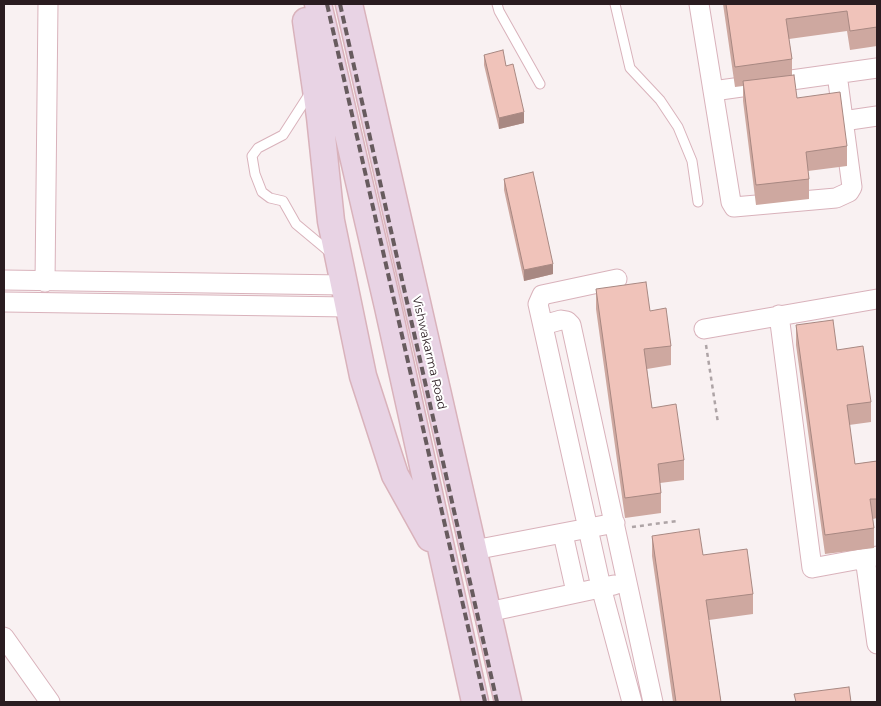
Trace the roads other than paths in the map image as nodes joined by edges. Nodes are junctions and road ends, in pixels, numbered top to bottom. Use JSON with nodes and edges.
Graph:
{"nodes":[{"id":1,"x":48,"y":4,"type":"edge"},
{"id":2,"x":306,"y":4,"type":"edge"},
{"id":3,"x":318,"y":4,"type":"edge"},
{"id":4,"x":349,"y":4,"type":"edge"},
{"id":5,"x":497,"y":4,"type":"edge"},
{"id":6,"x":615,"y":4,"type":"edge"},
{"id":7,"x":699,"y":4,"type":"edge"},
{"id":8,"x":877,"y":68,"type":"edge"},
{"id":9,"x":837,"y":74,"type":"junction"},
{"id":10,"x":315,"y":84,"type":"junction"},
{"id":11,"x":540,"y":84,"type":"dead end"},
{"id":12,"x":713,"y":91,"type":"junction"},
{"id":13,"x":877,"y":116,"type":"edge"},
{"id":14,"x":843,"y":121,"type":"junction"},
{"id":15,"x":698,"y":202,"type":"dead end"},
{"id":16,"x":617,"y":280,"type":"dead end"},
{"id":17,"x":4,"y":282,"type":"edge"},
{"id":18,"x":45,"y":282,"type":"junction"},
{"id":19,"x":344,"y":284,"type":"junction"},
{"id":20,"x":877,"y":299,"type":"edge"},
{"id":21,"x":4,"y":302,"type":"edge"},
{"id":22,"x":419,"y":313,"type":"junction"},
{"id":23,"x":779,"y":315,"type":"junction"},
{"id":24,"x":390,"y":318,"type":"junction"},
{"id":25,"x":543,"y":325,"type":"junction"},
{"id":26,"x":704,"y":329,"type":"road end"},
{"id":27,"x":426,"y":339,"type":"junction"},
{"id":28,"x":396,"y":343,"type":"junction"},
{"id":29,"x":615,"y":526,"type":"junction"},
{"id":30,"x":588,"y":528,"type":"junction"},
{"id":31,"x":563,"y":534,"type":"junction"},
{"id":32,"x":474,"y":550,"type":"junction"},
{"id":33,"x":871,"y":557,"type":"edge"},
{"id":34,"x":444,"y":566,"type":"junction"},
{"id":35,"x":628,"y":582,"type":"junction"},
{"id":36,"x":601,"y":587,"type":"junction"},
{"id":37,"x":576,"y":592,"type":"junction"},
{"id":38,"x":488,"y":612,"type":"junction"},
{"id":39,"x":875,"y":615,"type":"edge"},
{"id":40,"x":4,"y":637,"type":"edge"},
{"id":41,"x":877,"y":644,"type":"edge"},
{"id":42,"x":50,"y":702,"type":"edge"},
{"id":43,"x":475,"y":702,"type":"edge"},
{"id":44,"x":508,"y":702,"type":"edge"},
{"id":45,"x":632,"y":702,"type":"edge"},
{"id":46,"x":653,"y":702,"type":"edge"}],
"edges":[{"from":1,"to":18,"type":"street"},
{"from":2,"to":10,"type":"main road"},
{"from":3,"to":24,"type":"main road"},
{"from":4,"to":22,"type":"main road","name":"Vishwakarma Road"},
{"from":5,"to":11,"type":"lane"},
{"from":6,"to":15,"type":"lane"},
{"from":7,"to":12,"type":"street"},
{"from":8,"to":9,"type":"street"},
{"from":9,"to":12,"type":"street"},
{"from":9,"to":14,"type":"street"},
{"from":10,"to":19,"type":"main road"},
{"from":10,"to":19,"type":"lane"},
{"from":12,"to":14,"type":"street"},
{"from":13,"to":14,"type":"street"},
{"from":16,"to":25,"type":"street"},
{"from":17,"to":18,"type":"street"},
{"from":18,"to":19,"type":"street"},
{"from":19,"to":21,"type":"street"},
{"from":19,"to":34,"type":"main road"},
{"from":20,"to":23,"type":"street"},
{"from":22,"to":24,"type":"main road"},
{"from":22,"to":27,"type":"main road","name":"Vishwakarma Road"},
{"from":23,"to":26,"type":"street"},
{"from":23,"to":33,"type":"street"},
{"from":24,"to":28,"type":"main road"},
{"from":25,"to":29,"type":"street"},
{"from":25,"to":30,"type":"street"},
{"from":27,"to":28,"type":"main road"},
{"from":27,"to":32,"type":"main road","name":"Vishwakarma Road"},
{"from":28,"to":34,"type":"main road"},
{"from":29,"to":30,"type":"street"},
{"from":29,"to":35,"type":"street"},
{"from":30,"to":31,"type":"street"},
{"from":30,"to":36,"type":"street"},
{"from":31,"to":32,"type":"street"},
{"from":31,"to":37,"type":"street"},
{"from":32,"to":38,"type":"main road","name":"Vishwakarma Road"},
{"from":33,"to":39,"type":"street"},
{"from":34,"to":43,"type":"main road"},
{"from":35,"to":36,"type":"street"},
{"from":35,"to":46,"type":"street"},
{"from":36,"to":37,"type":"street"},
{"from":36,"to":45,"type":"street"},
{"from":37,"to":38,"type":"street"},
{"from":38,"to":44,"type":"main road","name":"Vishwakarma Road"},
{"from":39,"to":41,"type":"street"},
{"from":40,"to":42,"type":"street"}]}
